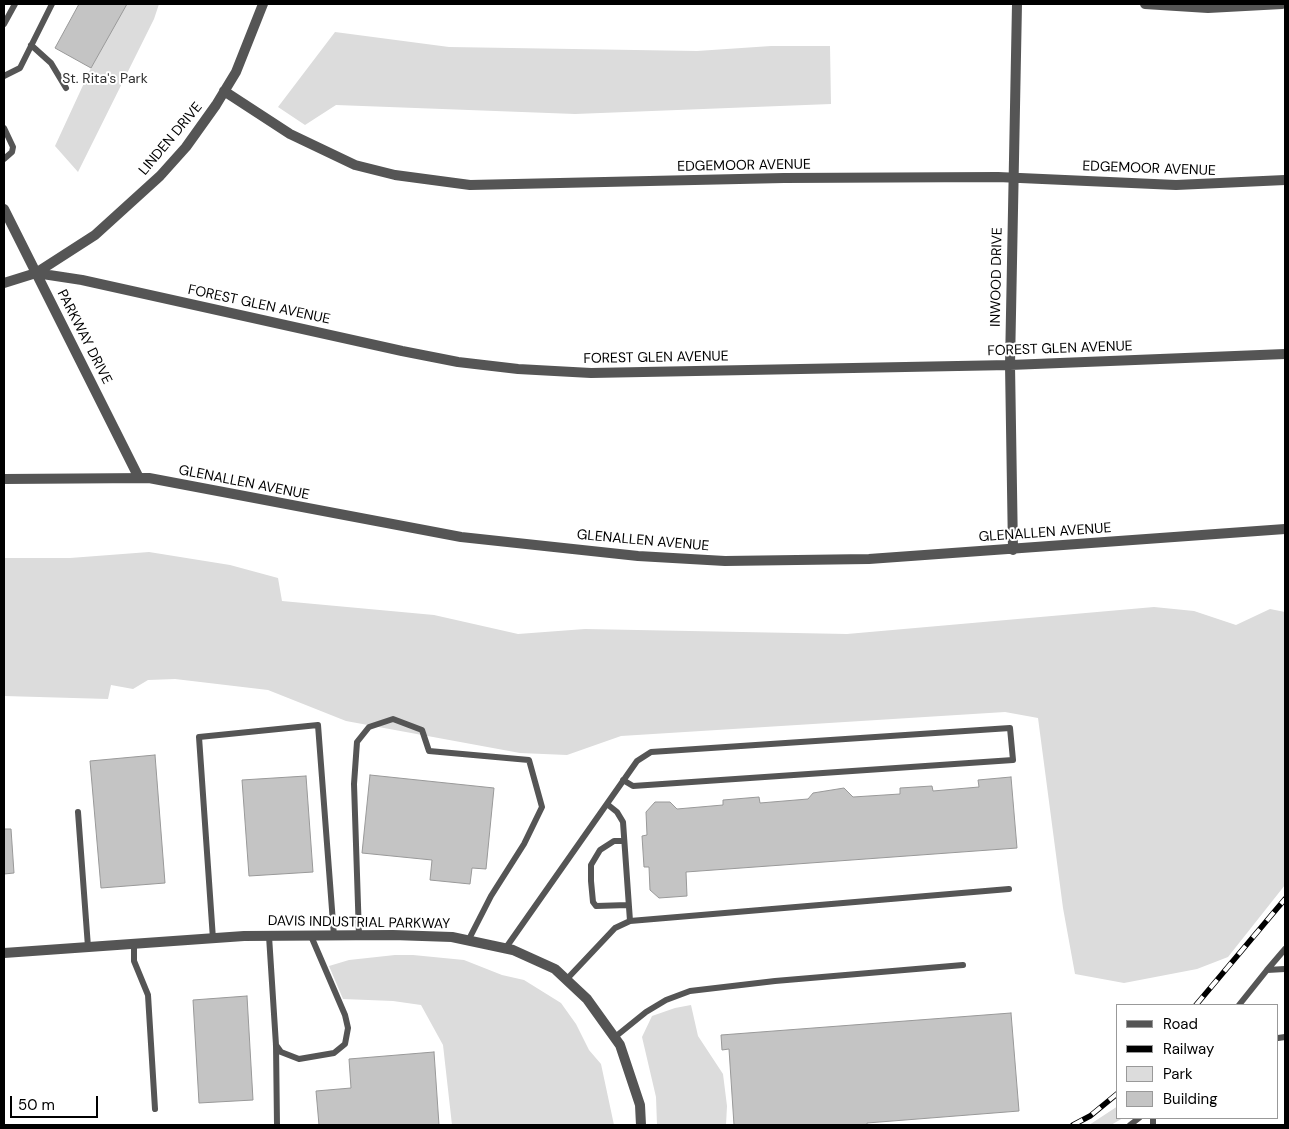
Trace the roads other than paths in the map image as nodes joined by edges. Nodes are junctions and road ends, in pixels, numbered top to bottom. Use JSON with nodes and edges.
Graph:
{"nodes":[{"id":1,"x":15,"y":4,"type":"edge"},
{"id":2,"x":52,"y":4,"type":"edge"},
{"id":3,"x":263,"y":4,"type":"edge"},
{"id":4,"x":1017,"y":4,"type":"edge"},
{"id":5,"x":1145,"y":4,"type":"edge"},
{"id":6,"x":1282,"y":4,"type":"edge"},
{"id":7,"x":4,"y":24,"type":"edge"},
{"id":8,"x":32,"y":45,"type":"junction"},
{"id":9,"x":4,"y":76,"type":"edge"},
{"id":10,"x":66,"y":88,"type":"dead end"},
{"id":11,"x":224,"y":91,"type":"junction"},
{"id":12,"x":4,"y":128,"type":"edge"},
{"id":13,"x":4,"y":159,"type":"edge"},
{"id":14,"x":1013,"y":177,"type":"junction"},
{"id":15,"x":1285,"y":180,"type":"edge"},
{"id":16,"x":4,"y":209,"type":"edge"},
{"id":17,"x":36,"y":273,"type":"junction"},
{"id":18,"x":4,"y":283,"type":"edge"},
{"id":19,"x":1285,"y":354,"type":"edge"},
{"id":20,"x":1010,"y":365,"type":"junction"},
{"id":21,"x":139,"y":478,"type":"junction"},
{"id":22,"x":4,"y":479,"type":"edge"},
{"id":23,"x":1285,"y":529,"type":"edge"},
{"id":24,"x":1013,"y":550,"type":"junction"},
{"id":25,"x":624,"y":780,"type":"junction"},
{"id":26,"x":607,"y":804,"type":"junction"},
{"id":27,"x":78,"y":812,"type":"dead end"},
{"id":28,"x":624,"y":840,"type":"junction"},
{"id":29,"x":1010,"y":890,"type":"dead end"},
{"id":30,"x":628,"y":905,"type":"junction"},
{"id":31,"x":630,"y":921,"type":"junction"},
{"id":32,"x":360,"y":935,"type":"junction"},
{"id":33,"x":269,"y":936,"type":"junction"},
{"id":34,"x":311,"y":936,"type":"junction"},
{"id":35,"x":334,"y":936,"type":"junction"},
{"id":36,"x":213,"y":939,"type":"junction"},
{"id":37,"x":468,"y":940,"type":"junction"},
{"id":38,"x":134,"y":944,"type":"junction"},
{"id":39,"x":88,"y":947,"type":"junction"},
{"id":40,"x":505,"y":949,"type":"junction"},
{"id":41,"x":1285,"y":949,"type":"edge"},
{"id":42,"x":4,"y":953,"type":"edge"},
{"id":43,"x":963,"y":965,"type":"dead end"},
{"id":44,"x":1285,"y":969,"type":"edge"},
{"id":45,"x":1267,"y":970,"type":"junction"},
{"id":46,"x":566,"y":980,"type":"junction"},
{"id":47,"x":1240,"y":1004,"type":"edge"},
{"id":48,"x":615,"y":1038,"type":"junction"},
{"id":49,"x":276,"y":1045,"type":"junction"},
{"id":50,"x":155,"y":1109,"type":"dead end"},
{"id":51,"x":277,"y":1125,"type":"edge"},
{"id":52,"x":640,"y":1125,"type":"edge"}],
"edges":[{"from":1,"to":7,"type":"lane"},
{"from":2,"to":8,"type":"lane"},
{"from":3,"to":11,"type":"street","name":"LINDEN DRIVE"},
{"from":4,"to":14,"type":"street","name":"INWOOD DRIVE"},
{"from":5,"to":6,"type":"street"},
{"from":8,"to":9,"type":"lane"},
{"from":8,"to":10,"type":"lane"},
{"from":11,"to":14,"type":"street","name":"EDGEMOOR AVENUE"},
{"from":11,"to":17,"type":"street","name":"LINDEN DRIVE"},
{"from":12,"to":13,"type":"lane"},
{"from":14,"to":15,"type":"street","name":"EDGEMOOR AVENUE"},
{"from":14,"to":20,"type":"street","name":"INWOOD DRIVE"},
{"from":16,"to":17,"type":"street","name":"PARKWAY DRIVE"},
{"from":17,"to":18,"type":"street","name":"LINDEN DRIVE"},
{"from":17,"to":20,"type":"street","name":"FOREST GLEN AVENUE"},
{"from":17,"to":21,"type":"street","name":"PARKWAY DRIVE"},
{"from":19,"to":20,"type":"street","name":"FOREST GLEN AVENUE"},
{"from":20,"to":24,"type":"street","name":"INWOOD DRIVE"},
{"from":21,"to":22,"type":"street","name":"GLENALLEN AVENUE"},
{"from":21,"to":24,"type":"street","name":"GLENALLEN AVENUE"},
{"from":23,"to":24,"type":"street","name":"GLENALLEN AVENUE"},
{"from":25,"to":25,"type":"lane"},
{"from":25,"to":26,"type":"lane"},
{"from":26,"to":28,"type":"lane"},
{"from":26,"to":40,"type":"lane"},
{"from":27,"to":39,"type":"lane"},
{"from":28,"to":30,"type":"lane"},
{"from":28,"to":30,"type":"lane"},
{"from":29,"to":31,"type":"lane"},
{"from":30,"to":31,"type":"lane"},
{"from":31,"to":46,"type":"lane"},
{"from":32,"to":35,"type":"street","name":"DAVIS INDUSTRIAL PARKWAY"},
{"from":32,"to":37,"type":"street","name":"DAVIS INDUSTRIAL PARKWAY"},
{"from":32,"to":37,"type":"lane"},
{"from":33,"to":34,"type":"street","name":"DAVIS INDUSTRIAL PARKWAY"},
{"from":33,"to":36,"type":"street","name":"DAVIS INDUSTRIAL PARKWAY"},
{"from":33,"to":49,"type":"lane"},
{"from":34,"to":35,"type":"street","name":"DAVIS INDUSTRIAL PARKWAY"},
{"from":34,"to":49,"type":"lane"},
{"from":35,"to":36,"type":"lane"},
{"from":36,"to":38,"type":"street","name":"DAVIS INDUSTRIAL PARKWAY"},
{"from":37,"to":40,"type":"street","name":"DAVIS INDUSTRIAL PARKWAY"},
{"from":38,"to":39,"type":"street","name":"DAVIS INDUSTRIAL PARKWAY"},
{"from":38,"to":50,"type":"lane"},
{"from":39,"to":42,"type":"street","name":"DAVIS INDUSTRIAL PARKWAY"},
{"from":40,"to":46,"type":"street","name":"DAVIS INDUSTRIAL PARKWAY"},
{"from":41,"to":45,"type":"lane"},
{"from":43,"to":48,"type":"lane"},
{"from":44,"to":45,"type":"lane"},
{"from":45,"to":47,"type":"lane"},
{"from":46,"to":48,"type":"street","name":"DAVIS INDUSTRIAL PARKWAY"},
{"from":48,"to":52,"type":"street","name":"DAVIS INDUSTRIAL PARKWAY"},
{"from":49,"to":51,"type":"lane"}]}
